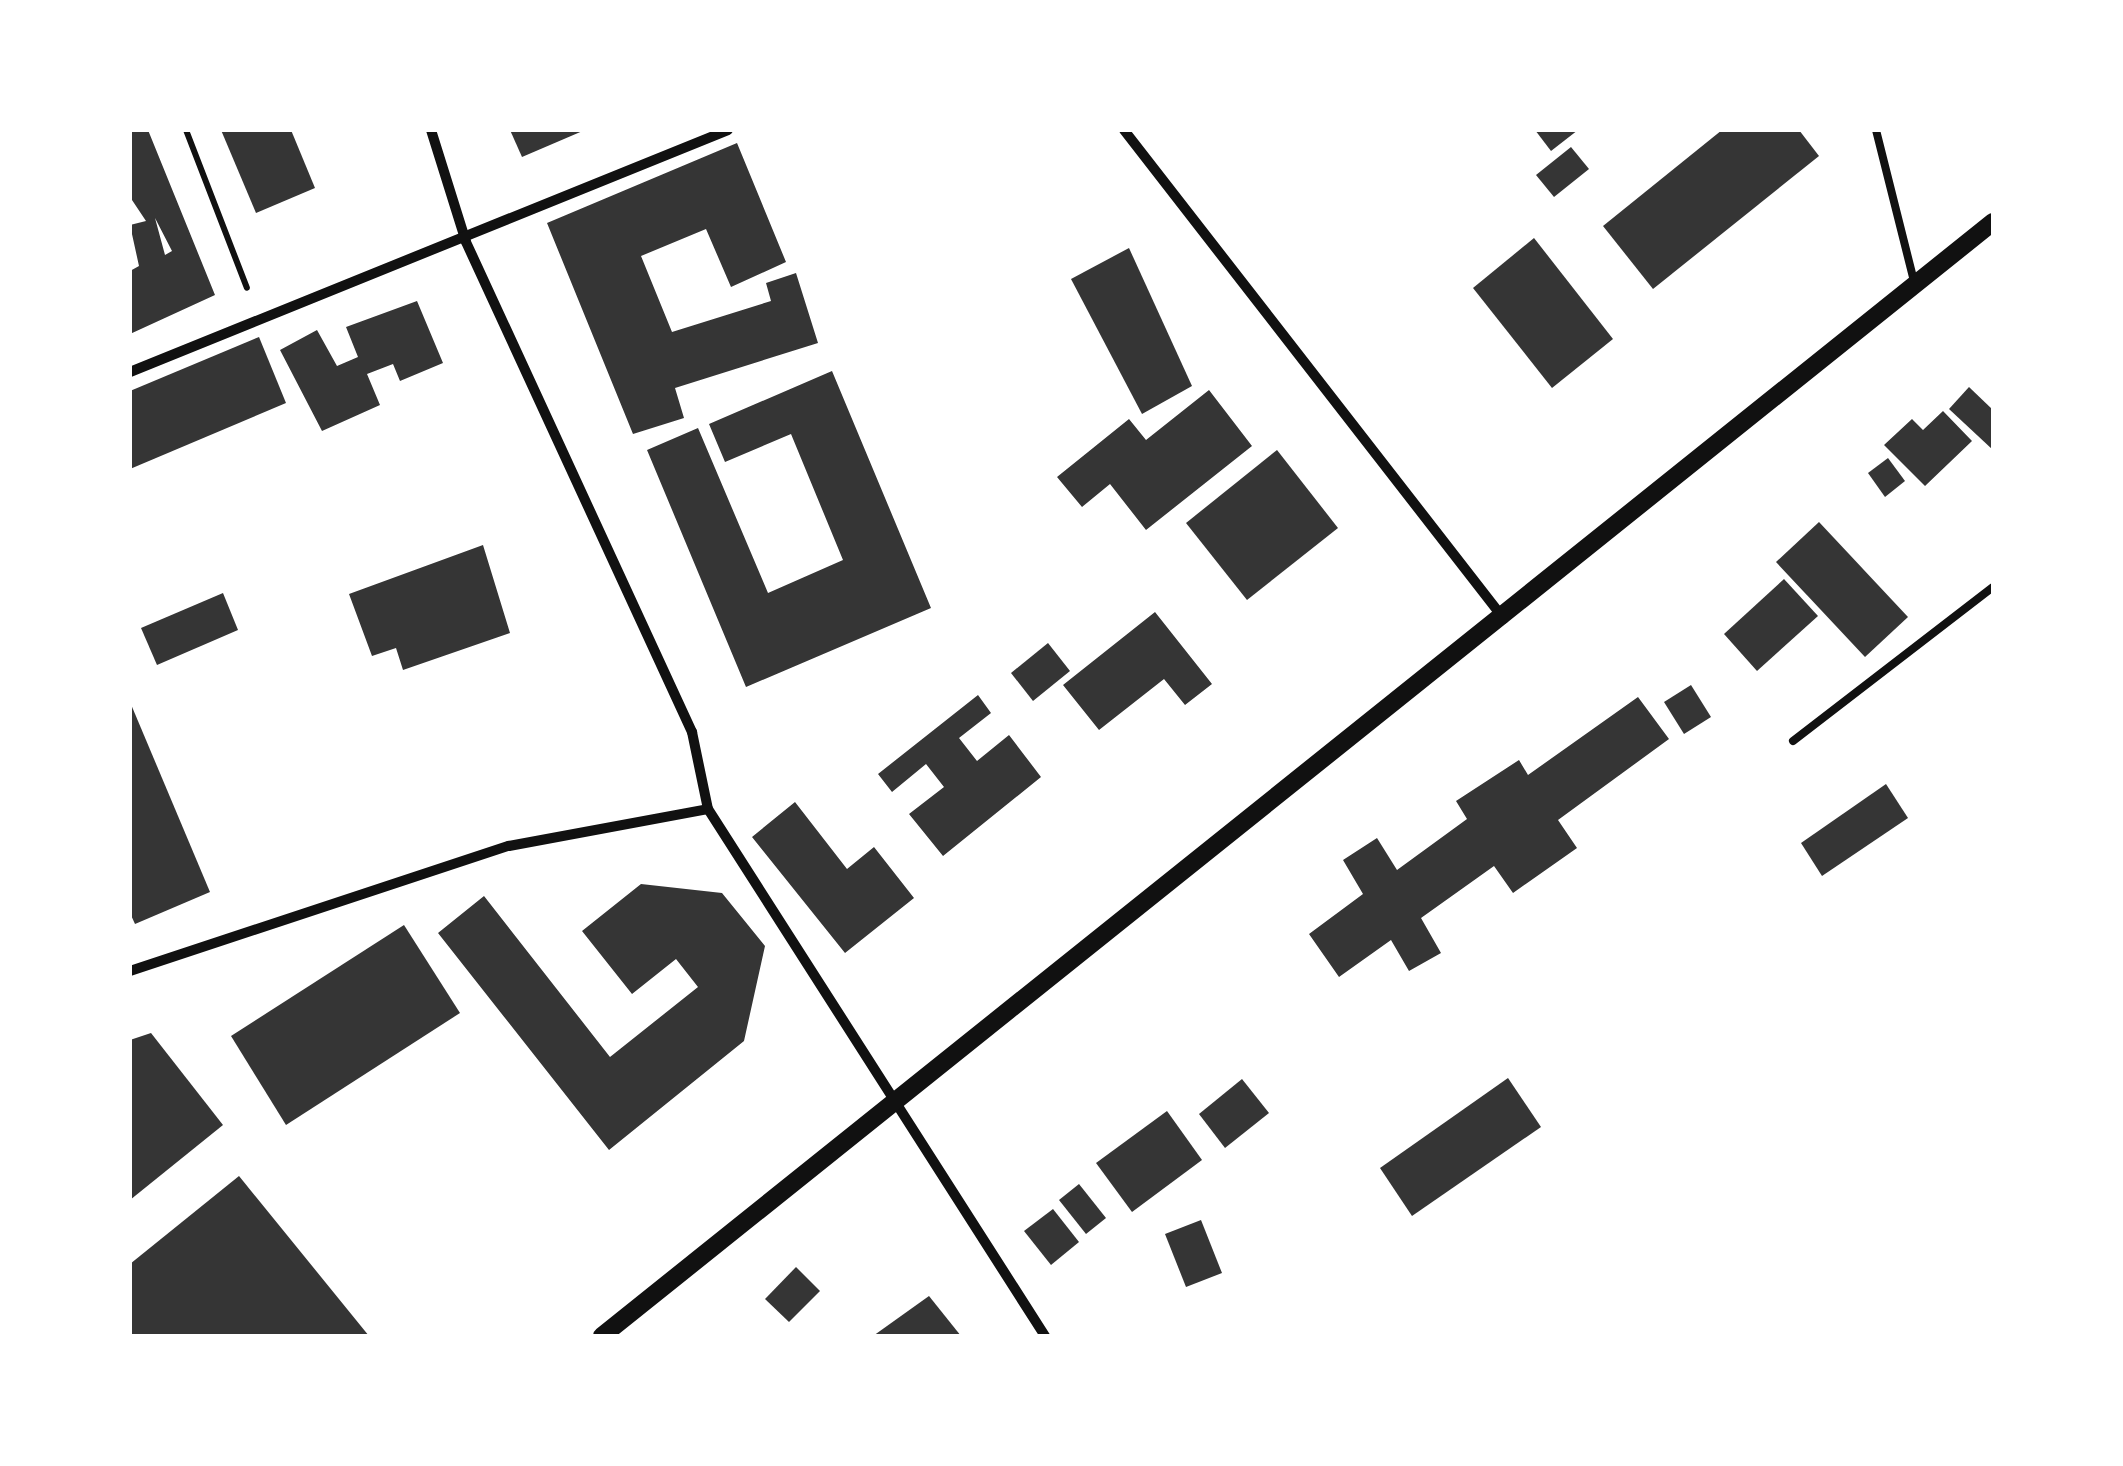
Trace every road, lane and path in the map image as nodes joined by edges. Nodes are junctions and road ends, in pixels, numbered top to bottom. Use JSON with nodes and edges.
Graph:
{"nodes":[{"id":1,"x":186,"y":130,"type":"edge"},
{"id":2,"x":430,"y":130,"type":"edge"},
{"id":3,"x":728,"y":130,"type":"edge"},
{"id":4,"x":1124,"y":130,"type":"edge"},
{"id":5,"x":1876,"y":130,"type":"edge"},
{"id":6,"x":1993,"y":222,"type":"edge"},
{"id":7,"x":466,"y":242,"type":"junction"},
{"id":8,"x":1915,"y":286,"type":"junction"},
{"id":9,"x":260,"y":322,"type":"junction"},
{"id":10,"x":130,"y":372,"type":"edge"},
{"id":11,"x":1993,"y":587,"type":"edge"},
{"id":12,"x":1505,"y":620,"type":"junction"},
{"id":13,"x":1793,"y":740,"type":"dead end"},
{"id":14,"x":708,"y":809,"type":"junction"},
{"id":15,"x":130,"y":971,"type":"edge"},
{"id":16,"x":899,"y":1104,"type":"junction"},
{"id":17,"x":602,"y":1336,"type":"edge"},
{"id":18,"x":1045,"y":1336,"type":"edge"}],
"edges":[{"from":1,"to":9,"type":"path"},
{"from":2,"to":7,"type":"street"},
{"from":3,"to":7,"type":"street"},
{"from":4,"to":12,"type":"street"},
{"from":5,"to":8,"type":"lane"},
{"from":6,"to":8,"type":"street"},
{"from":7,"to":9,"type":"street"},
{"from":7,"to":14,"type":"street"},
{"from":8,"to":12,"type":"street"},
{"from":9,"to":10,"type":"street"},
{"from":11,"to":13,"type":"lane"},
{"from":12,"to":16,"type":"street"},
{"from":14,"to":15,"type":"street"},
{"from":14,"to":16,"type":"street"},
{"from":16,"to":17,"type":"street"},
{"from":16,"to":18,"type":"street"}]}
